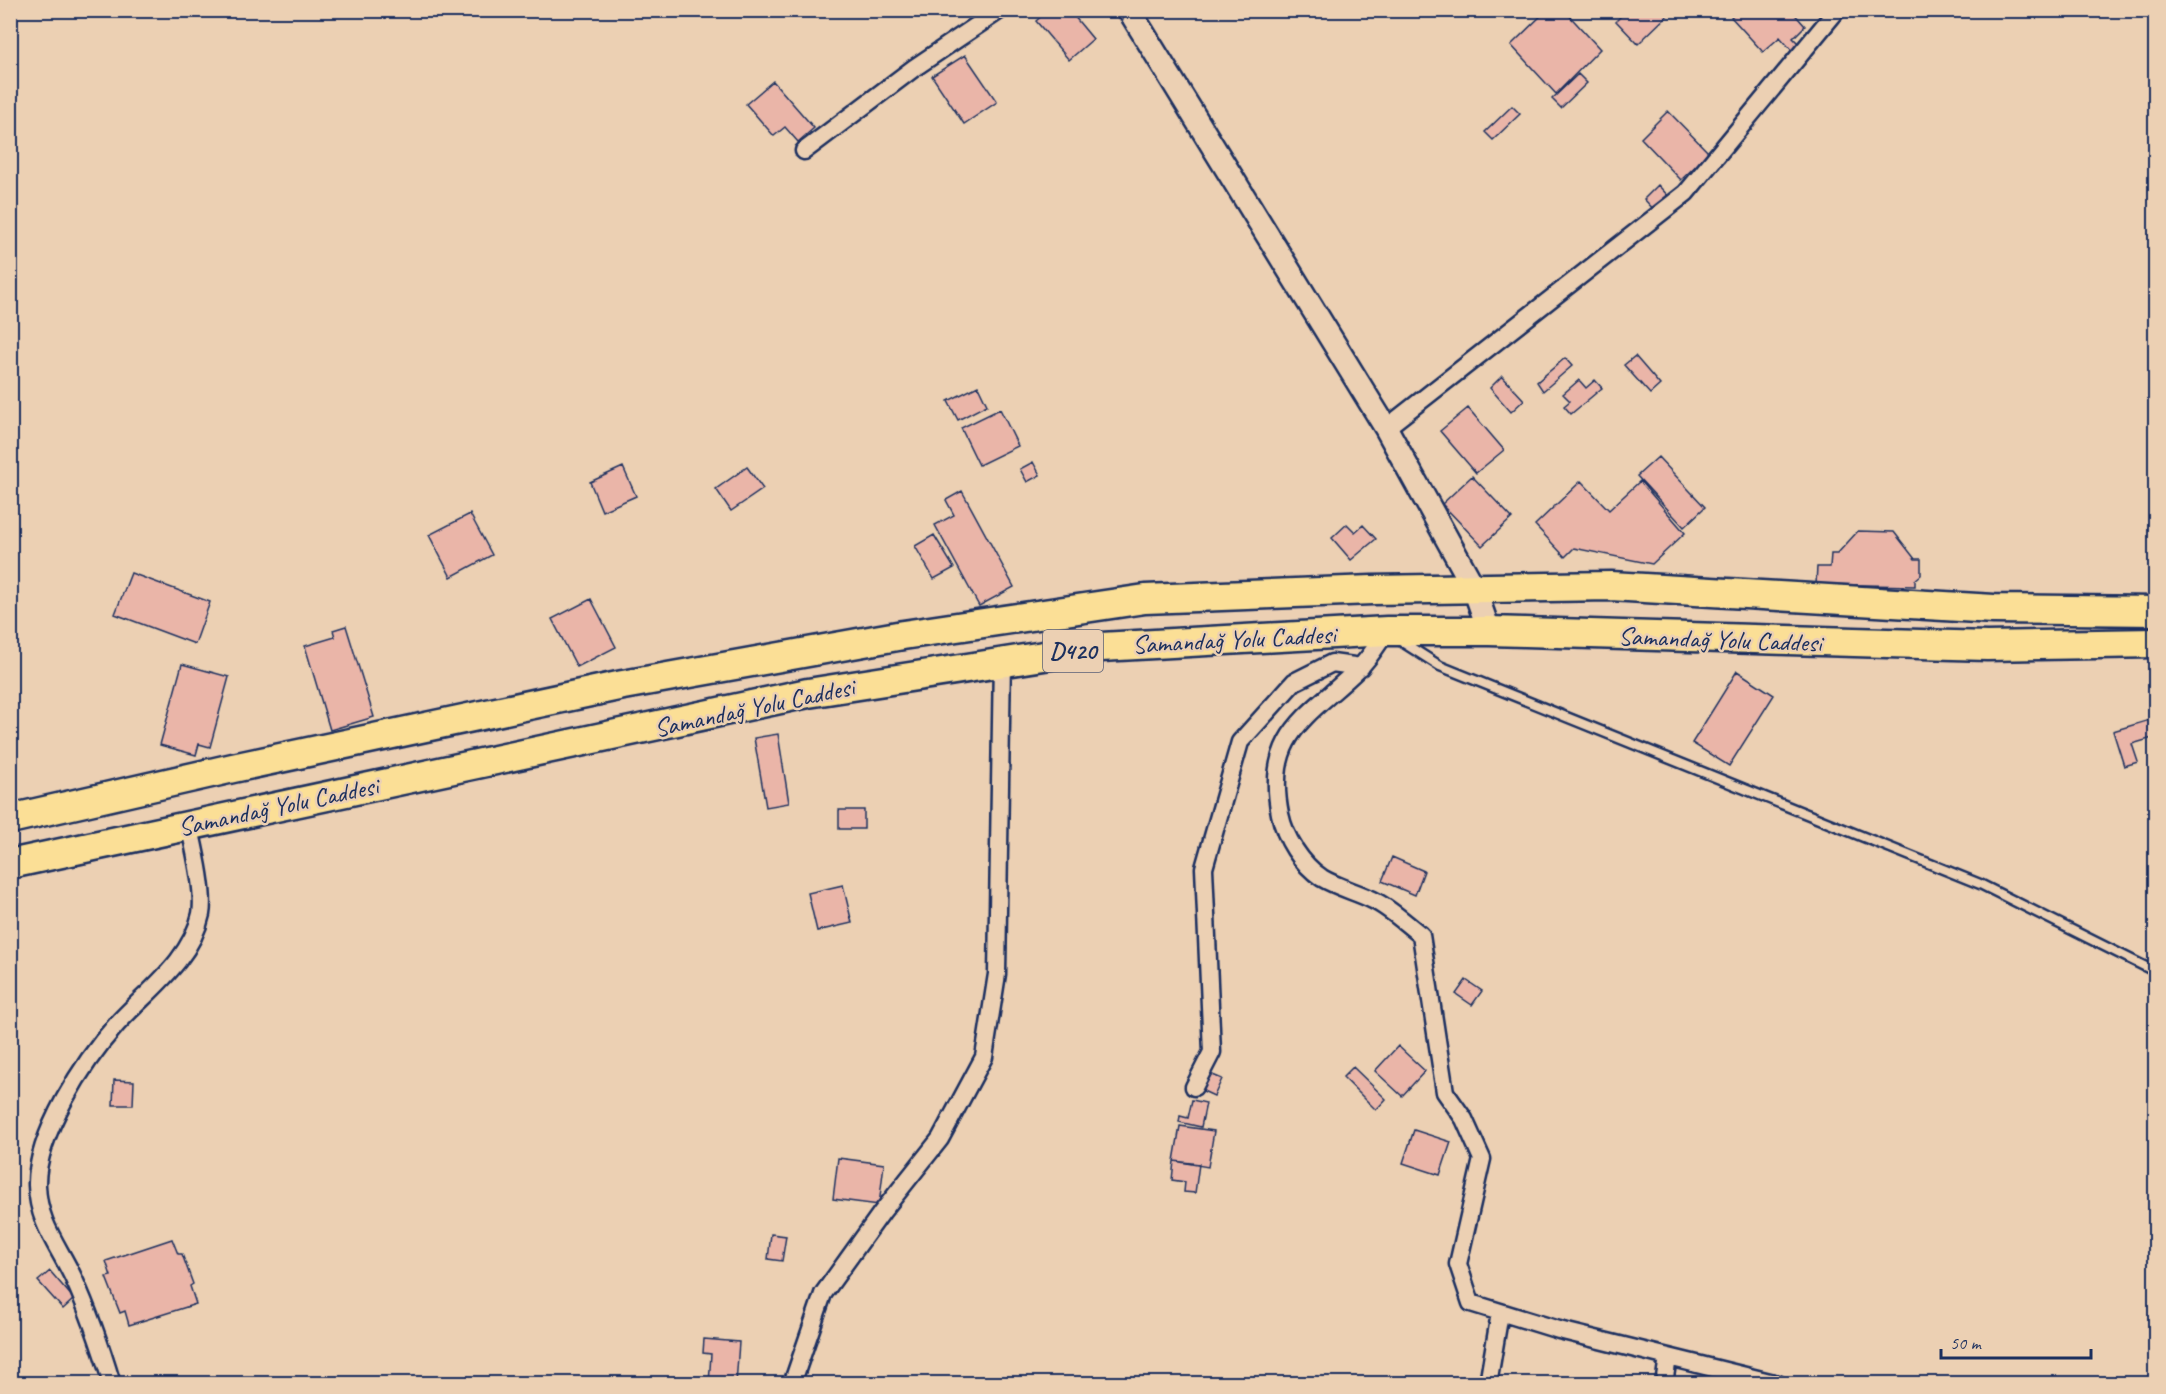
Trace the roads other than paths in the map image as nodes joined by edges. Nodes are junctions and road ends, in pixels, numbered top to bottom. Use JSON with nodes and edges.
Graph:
{"nodes":[{"id":1,"x":1000,"y":10,"type":"edge"},
{"id":2,"x":1129,"y":10,"type":"edge"},
{"id":3,"x":1837,"y":10,"type":"edge"},
{"id":4,"x":804,"y":151,"type":"dead end"},
{"id":5,"x":1386,"y":428,"type":"junction"},
{"id":6,"x":1474,"y":588,"type":"junction"},
{"id":7,"x":2156,"y":611,"type":"edge"},
{"id":8,"x":1387,"y":631,"type":"junction"},
{"id":9,"x":1489,"y":631,"type":"junction"},
{"id":10,"x":2156,"y":643,"type":"edge"},
{"id":11,"x":1002,"y":660,"type":"junction"},
{"id":12,"x":1361,"y":666,"type":"junction"},
{"id":13,"x":10,"y":819,"type":"edge"},
{"id":14,"x":189,"y":824,"type":"junction"},
{"id":15,"x":10,"y":864,"type":"edge"},
{"id":16,"x":2156,"y":972,"type":"edge"},
{"id":17,"x":1194,"y":1087,"type":"dead end"},
{"id":18,"x":1500,"y":1313,"type":"junction"},
{"id":19,"x":1668,"y":1357,"type":"junction"},
{"id":20,"x":112,"y":1383,"type":"edge"},
{"id":21,"x":792,"y":1383,"type":"edge"},
{"id":22,"x":1488,"y":1383,"type":"edge"},
{"id":23,"x":1664,"y":1383,"type":"edge"},
{"id":24,"x":1778,"y":1383,"type":"edge"}],
"edges":[{"from":1,"to":4,"type":"street"},
{"from":2,"to":5,"type":"street"},
{"from":3,"to":5,"type":"street"},
{"from":5,"to":6,"type":"street"},
{"from":6,"to":7,"type":"highway","name":"Samandağ Yolu Caddesi","number":"D420"},
{"from":6,"to":9,"type":"street"},
{"from":6,"to":13,"type":"highway","name":"Samandağ Yolu Caddesi","number":"D420"},
{"from":8,"to":9,"type":"highway","name":"Samandağ Yolu Caddesi","number":"D420"},
{"from":8,"to":11,"type":"highway","name":"Samandağ Yolu Caddesi","number":"D420"},
{"from":8,"to":12,"type":"street"},
{"from":8,"to":16,"type":"lane"},
{"from":9,"to":10,"type":"highway","name":"Samandağ Yolu Caddesi","number":"D420"},
{"from":11,"to":14,"type":"highway","name":"Samandağ Yolu Caddesi","number":"D420"},
{"from":11,"to":21,"type":"street"},
{"from":12,"to":17,"type":"street"},
{"from":12,"to":18,"type":"street"},
{"from":14,"to":15,"type":"highway","name":"Samandağ Yolu Caddesi","number":"D420"},
{"from":14,"to":20,"type":"street"},
{"from":18,"to":19,"type":"street"},
{"from":18,"to":22,"type":"street"},
{"from":19,"to":23,"type":"street"},
{"from":19,"to":24,"type":"street"}]}
